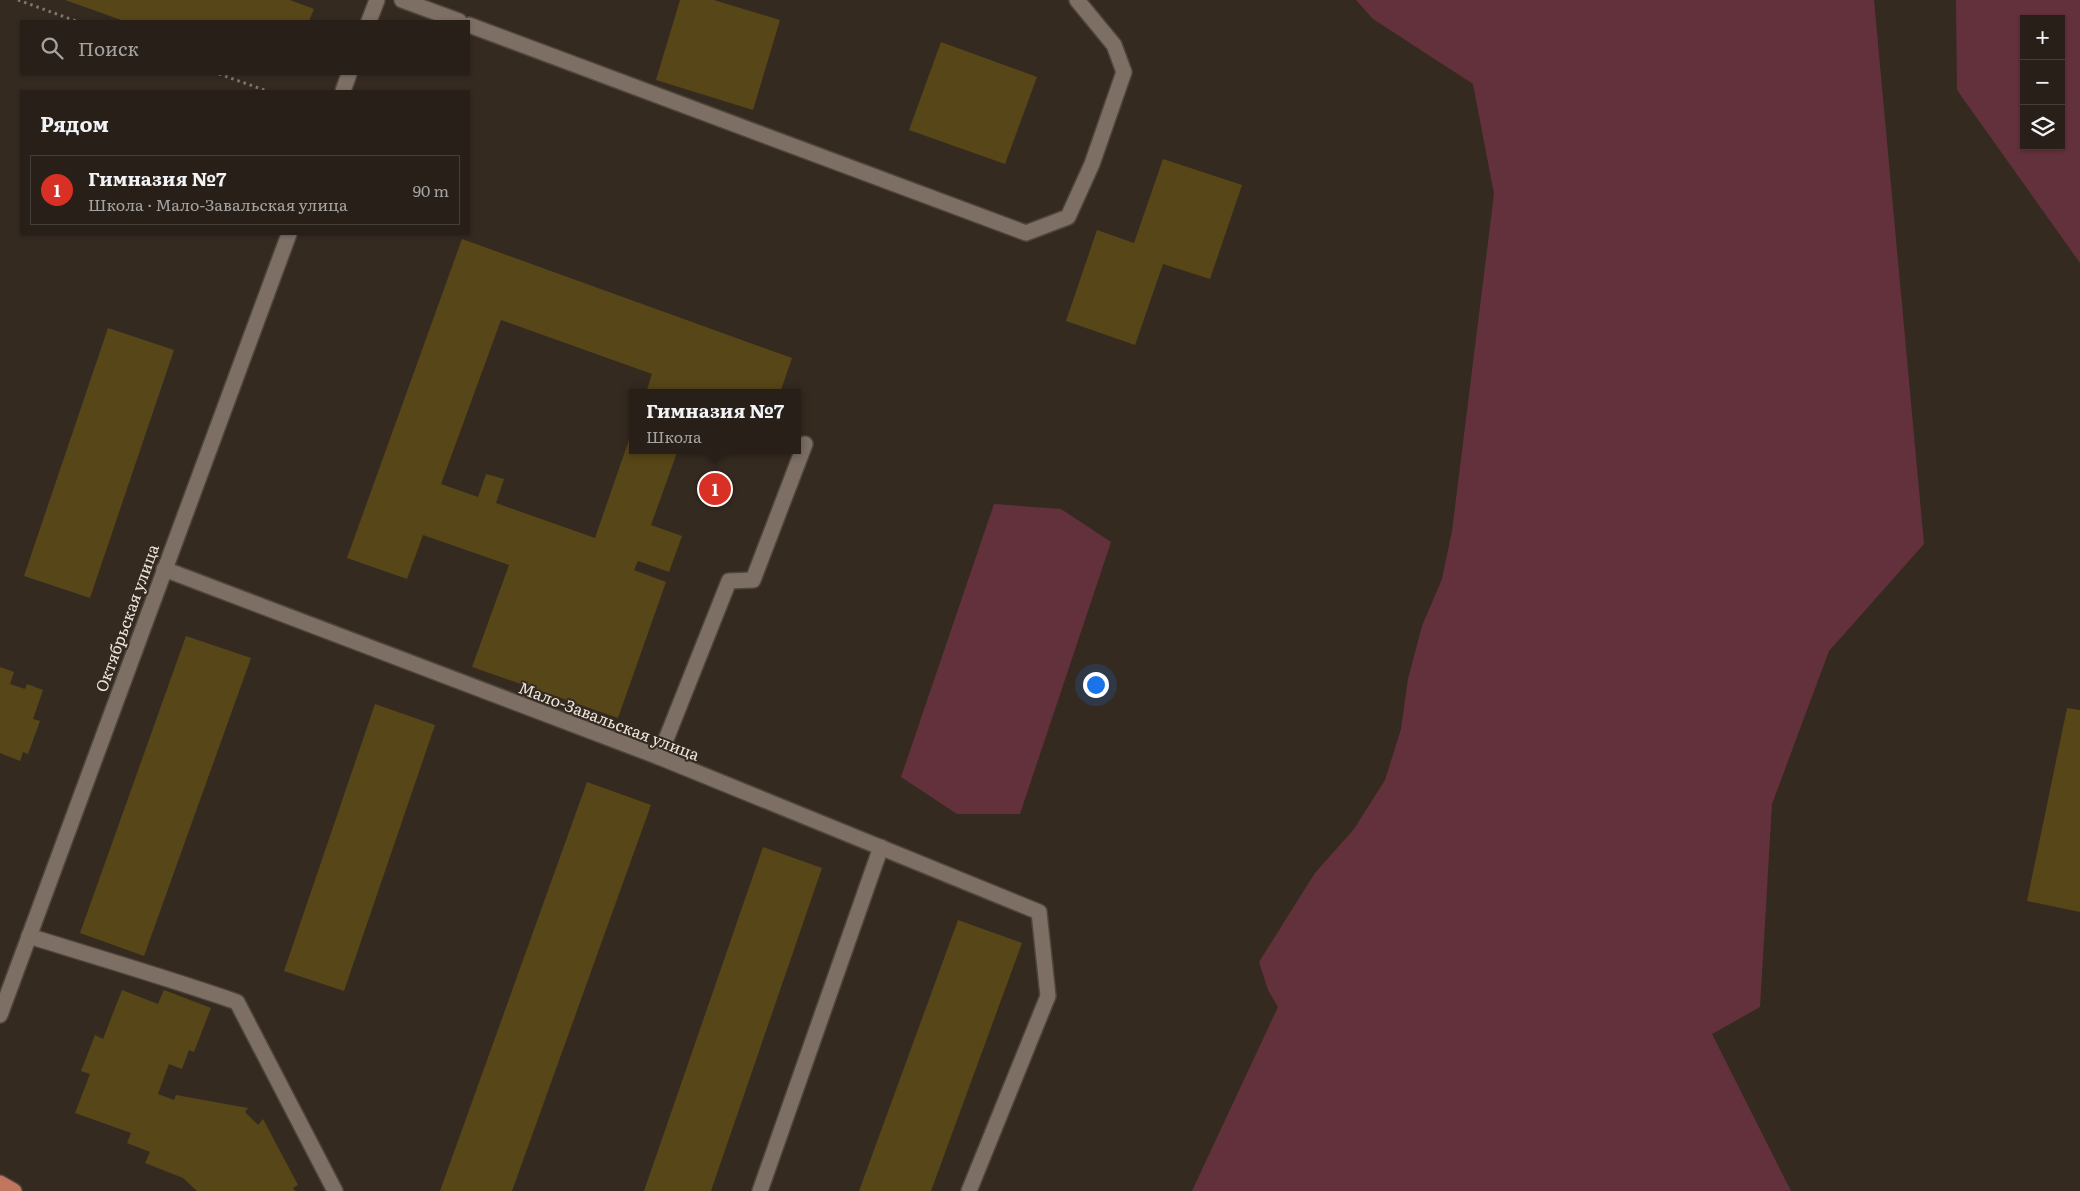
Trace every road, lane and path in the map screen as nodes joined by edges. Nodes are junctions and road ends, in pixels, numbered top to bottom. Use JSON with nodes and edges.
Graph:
{"nodes":[{"id":1,"x":18,"y":0,"type":"edge"},
{"id":2,"x":377,"y":0,"type":"edge"},
{"id":3,"x":402,"y":0,"type":"edge"},
{"id":4,"x":1077,"y":0,"type":"edge"},
{"id":5,"x":73,"y":20,"type":"edge"},
{"id":6,"x":369,"y":20,"type":"edge"},
{"id":7,"x":455,"y":20,"type":"edge"},
{"id":8,"x":470,"y":25,"type":"edge"},
{"id":9,"x":222,"y":75,"type":"edge"},
{"id":10,"x":349,"y":75,"type":"edge"},
{"id":11,"x":264,"y":90,"type":"edge"},
{"id":12,"x":343,"y":90,"type":"edge"},
{"id":13,"x":289,"y":235,"type":"edge"},
{"id":14,"x":805,"y":444,"type":"dead end"},
{"id":15,"x":164,"y":570,"type":"junction"},
{"id":16,"x":659,"y":757,"type":"junction"},
{"id":17,"x":881,"y":847,"type":"junction"},
{"id":18,"x":29,"y":936,"type":"junction"},
{"id":19,"x":0,"y":1015,"type":"edge"},
{"id":20,"x":0,"y":1183,"type":"edge"},
{"id":21,"x":14,"y":1191,"type":"edge"},
{"id":22,"x":335,"y":1191,"type":"edge"},
{"id":23,"x":760,"y":1191,"type":"edge"},
{"id":24,"x":969,"y":1191,"type":"edge"}],
"edges":[{"from":1,"to":5,"type":"path"},
{"from":2,"to":6,"type":"street"},
{"from":3,"to":7,"type":"street"},
{"from":4,"to":8,"type":"street"},
{"from":9,"to":11,"type":"path"},
{"from":10,"to":12,"type":"street"},
{"from":13,"to":15,"type":"street","name":"Октябрьская улица"},
{"from":14,"to":16,"type":"street"},
{"from":15,"to":16,"type":"street","name":"Мало-Завальская улица"},
{"from":15,"to":18,"type":"street","name":"Октябрьская улица"},
{"from":16,"to":17,"type":"street","name":"Мало-Завальская улица"},
{"from":17,"to":23,"type":"street"},
{"from":17,"to":24,"type":"street","name":"Мало-Завальская улица"},
{"from":18,"to":19,"type":"street","name":"Октябрьская улица"},
{"from":18,"to":22,"type":"street"},
{"from":20,"to":21,"type":"main road"}]}
